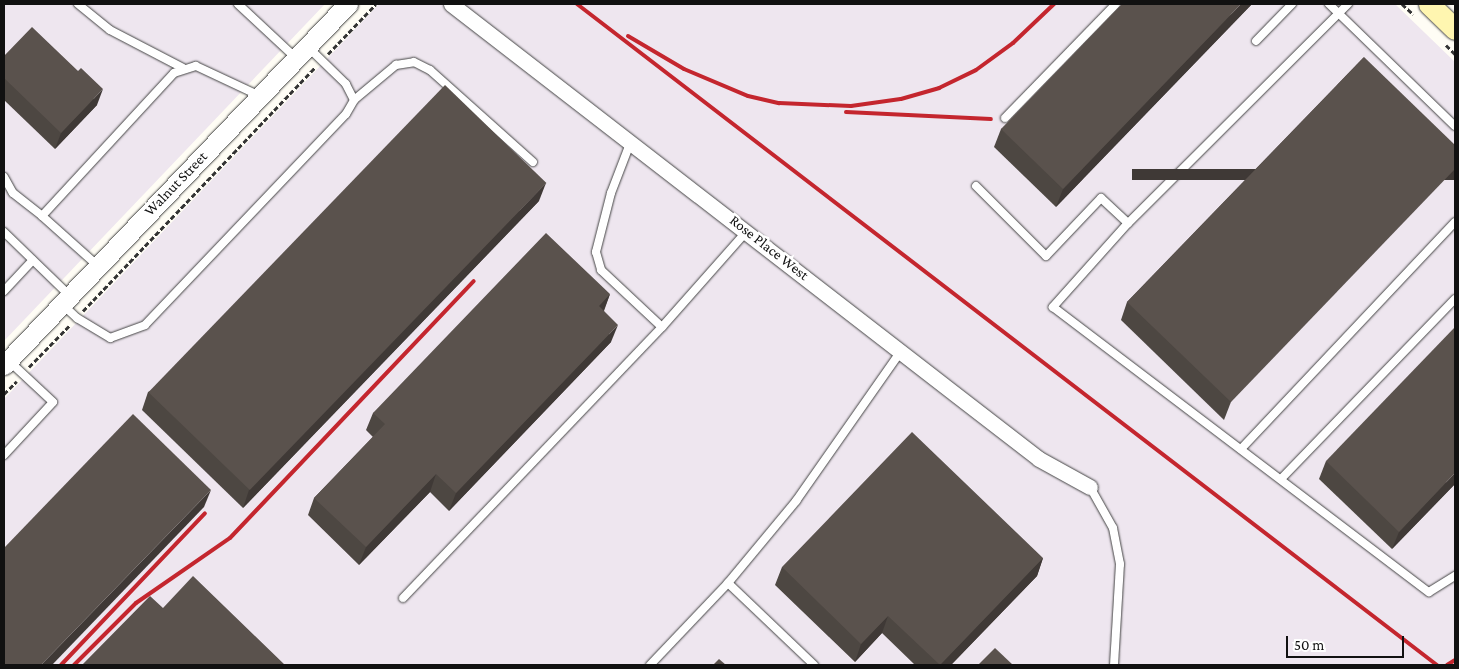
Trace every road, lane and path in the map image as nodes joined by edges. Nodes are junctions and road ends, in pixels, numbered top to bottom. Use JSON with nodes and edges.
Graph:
{"nodes":[{"id":1,"x":78,"y":4,"type":"edge"},
{"id":2,"x":238,"y":4,"type":"edge"},
{"id":3,"x":348,"y":4,"type":"edge"},
{"id":4,"x":376,"y":4,"type":"edge"},
{"id":5,"x":451,"y":4,"type":"edge"},
{"id":6,"x":1116,"y":4,"type":"edge"},
{"id":7,"x":1292,"y":4,"type":"edge"},
{"id":8,"x":1329,"y":4,"type":"edge"},
{"id":9,"x":1348,"y":4,"type":"edge"},
{"id":10,"x":1429,"y":4,"type":"edge"},
{"id":11,"x":1339,"y":13,"type":"junction"},
{"id":12,"x":1455,"y":29,"type":"edge"},
{"id":13,"x":1256,"y":41,"type":"dead end"},
{"id":14,"x":302,"y":52,"type":"junction"},
{"id":15,"x":322,"y":60,"type":"junction"},
{"id":16,"x":183,"y":68,"type":"junction"},
{"id":17,"x":260,"y":96,"type":"junction"},
{"id":18,"x":354,"y":100,"type":"junction"},
{"id":19,"x":1005,"y":118,"type":"dead end"},
{"id":20,"x":1455,"y":126,"type":"edge"},
{"id":21,"x":630,"y":142,"type":"junction"},
{"id":22,"x":533,"y":162,"type":"dead end"},
{"id":23,"x":4,"y":177,"type":"edge"},
{"id":24,"x":976,"y":186,"type":"dead end"},
{"id":25,"x":42,"y":216,"type":"junction"},
{"id":26,"x":1455,"y":222,"type":"edge"},
{"id":27,"x":1128,"y":223,"type":"junction"},
{"id":28,"x":747,"y":231,"type":"junction"},
{"id":29,"x":4,"y":232,"type":"edge"},
{"id":30,"x":33,"y":260,"type":"junction"},
{"id":31,"x":98,"y":266,"type":"junction"},
{"id":32,"x":4,"y":290,"type":"edge"},
{"id":33,"x":1455,"y":299,"type":"edge"},
{"id":34,"x":66,"y":300,"type":"junction"},
{"id":35,"x":76,"y":318,"type":"junction"},
{"id":36,"x":662,"y":326,"type":"junction"},
{"id":37,"x":901,"y":351,"type":"junction"},
{"id":38,"x":6,"y":362,"type":"edge"},
{"id":39,"x":23,"y":373,"type":"junction"},
{"id":40,"x":4,"y":394,"type":"edge"},
{"id":41,"x":1242,"y":449,"type":"junction"},
{"id":42,"x":4,"y":455,"type":"edge"},
{"id":43,"x":1281,"y":479,"type":"junction"},
{"id":44,"x":1090,"y":486,"type":"joint"},
{"id":45,"x":1455,"y":576,"type":"edge"},
{"id":46,"x":728,"y":583,"type":"junction"},
{"id":47,"x":403,"y":598,"type":"dead end"},
{"id":48,"x":650,"y":665,"type":"edge"},
{"id":49,"x":814,"y":665,"type":"edge"},
{"id":50,"x":1114,"y":665,"type":"edge"}],
"edges":[{"from":1,"to":16,"type":"lane"},
{"from":2,"to":14,"type":"lane"},
{"from":3,"to":14,"type":"street","name":"Walnut Street"},
{"from":4,"to":15,"type":"path"},
{"from":5,"to":21,"type":"street","name":"Rose Place West"},
{"from":6,"to":19,"type":"lane"},
{"from":7,"to":13,"type":"lane"},
{"from":8,"to":11,"type":"lane"},
{"from":9,"to":11,"type":"lane"},
{"from":10,"to":12,"type":"main road"},
{"from":11,"to":20,"type":"lane"},
{"from":11,"to":27,"type":"lane"},
{"from":14,"to":15,"type":"lane"},
{"from":14,"to":17,"type":"street","name":"Walnut Street"},
{"from":15,"to":18,"type":"lane"},
{"from":15,"to":35,"type":"path"},
{"from":16,"to":17,"type":"lane"},
{"from":16,"to":25,"type":"lane"},
{"from":17,"to":31,"type":"street","name":"Walnut Street"},
{"from":18,"to":22,"type":"lane"},
{"from":18,"to":35,"type":"lane"},
{"from":21,"to":28,"type":"street","name":"Rose Place West"},
{"from":21,"to":36,"type":"lane"},
{"from":23,"to":25,"type":"lane"},
{"from":24,"to":27,"type":"lane"},
{"from":25,"to":31,"type":"lane"},
{"from":26,"to":41,"type":"lane"},
{"from":27,"to":41,"type":"lane"},
{"from":28,"to":36,"type":"lane"},
{"from":28,"to":37,"type":"street","name":"Rose Place West"},
{"from":29,"to":30,"type":"lane"},
{"from":30,"to":32,"type":"lane"},
{"from":30,"to":34,"type":"lane"},
{"from":31,"to":34,"type":"street","name":"Walnut Street"},
{"from":33,"to":43,"type":"lane"},
{"from":34,"to":35,"type":"lane"},
{"from":34,"to":38,"type":"street","name":"Walnut Street"},
{"from":35,"to":39,"type":"path"},
{"from":36,"to":47,"type":"lane"},
{"from":37,"to":44,"type":"street","name":"Rose Place West"},
{"from":37,"to":46,"type":"lane"},
{"from":38,"to":39,"type":"lane"},
{"from":39,"to":40,"type":"path"},
{"from":39,"to":42,"type":"lane"},
{"from":41,"to":43,"type":"lane"},
{"from":43,"to":45,"type":"lane"},
{"from":44,"to":50,"type":"lane"},
{"from":46,"to":48,"type":"lane"},
{"from":46,"to":49,"type":"lane"}]}
